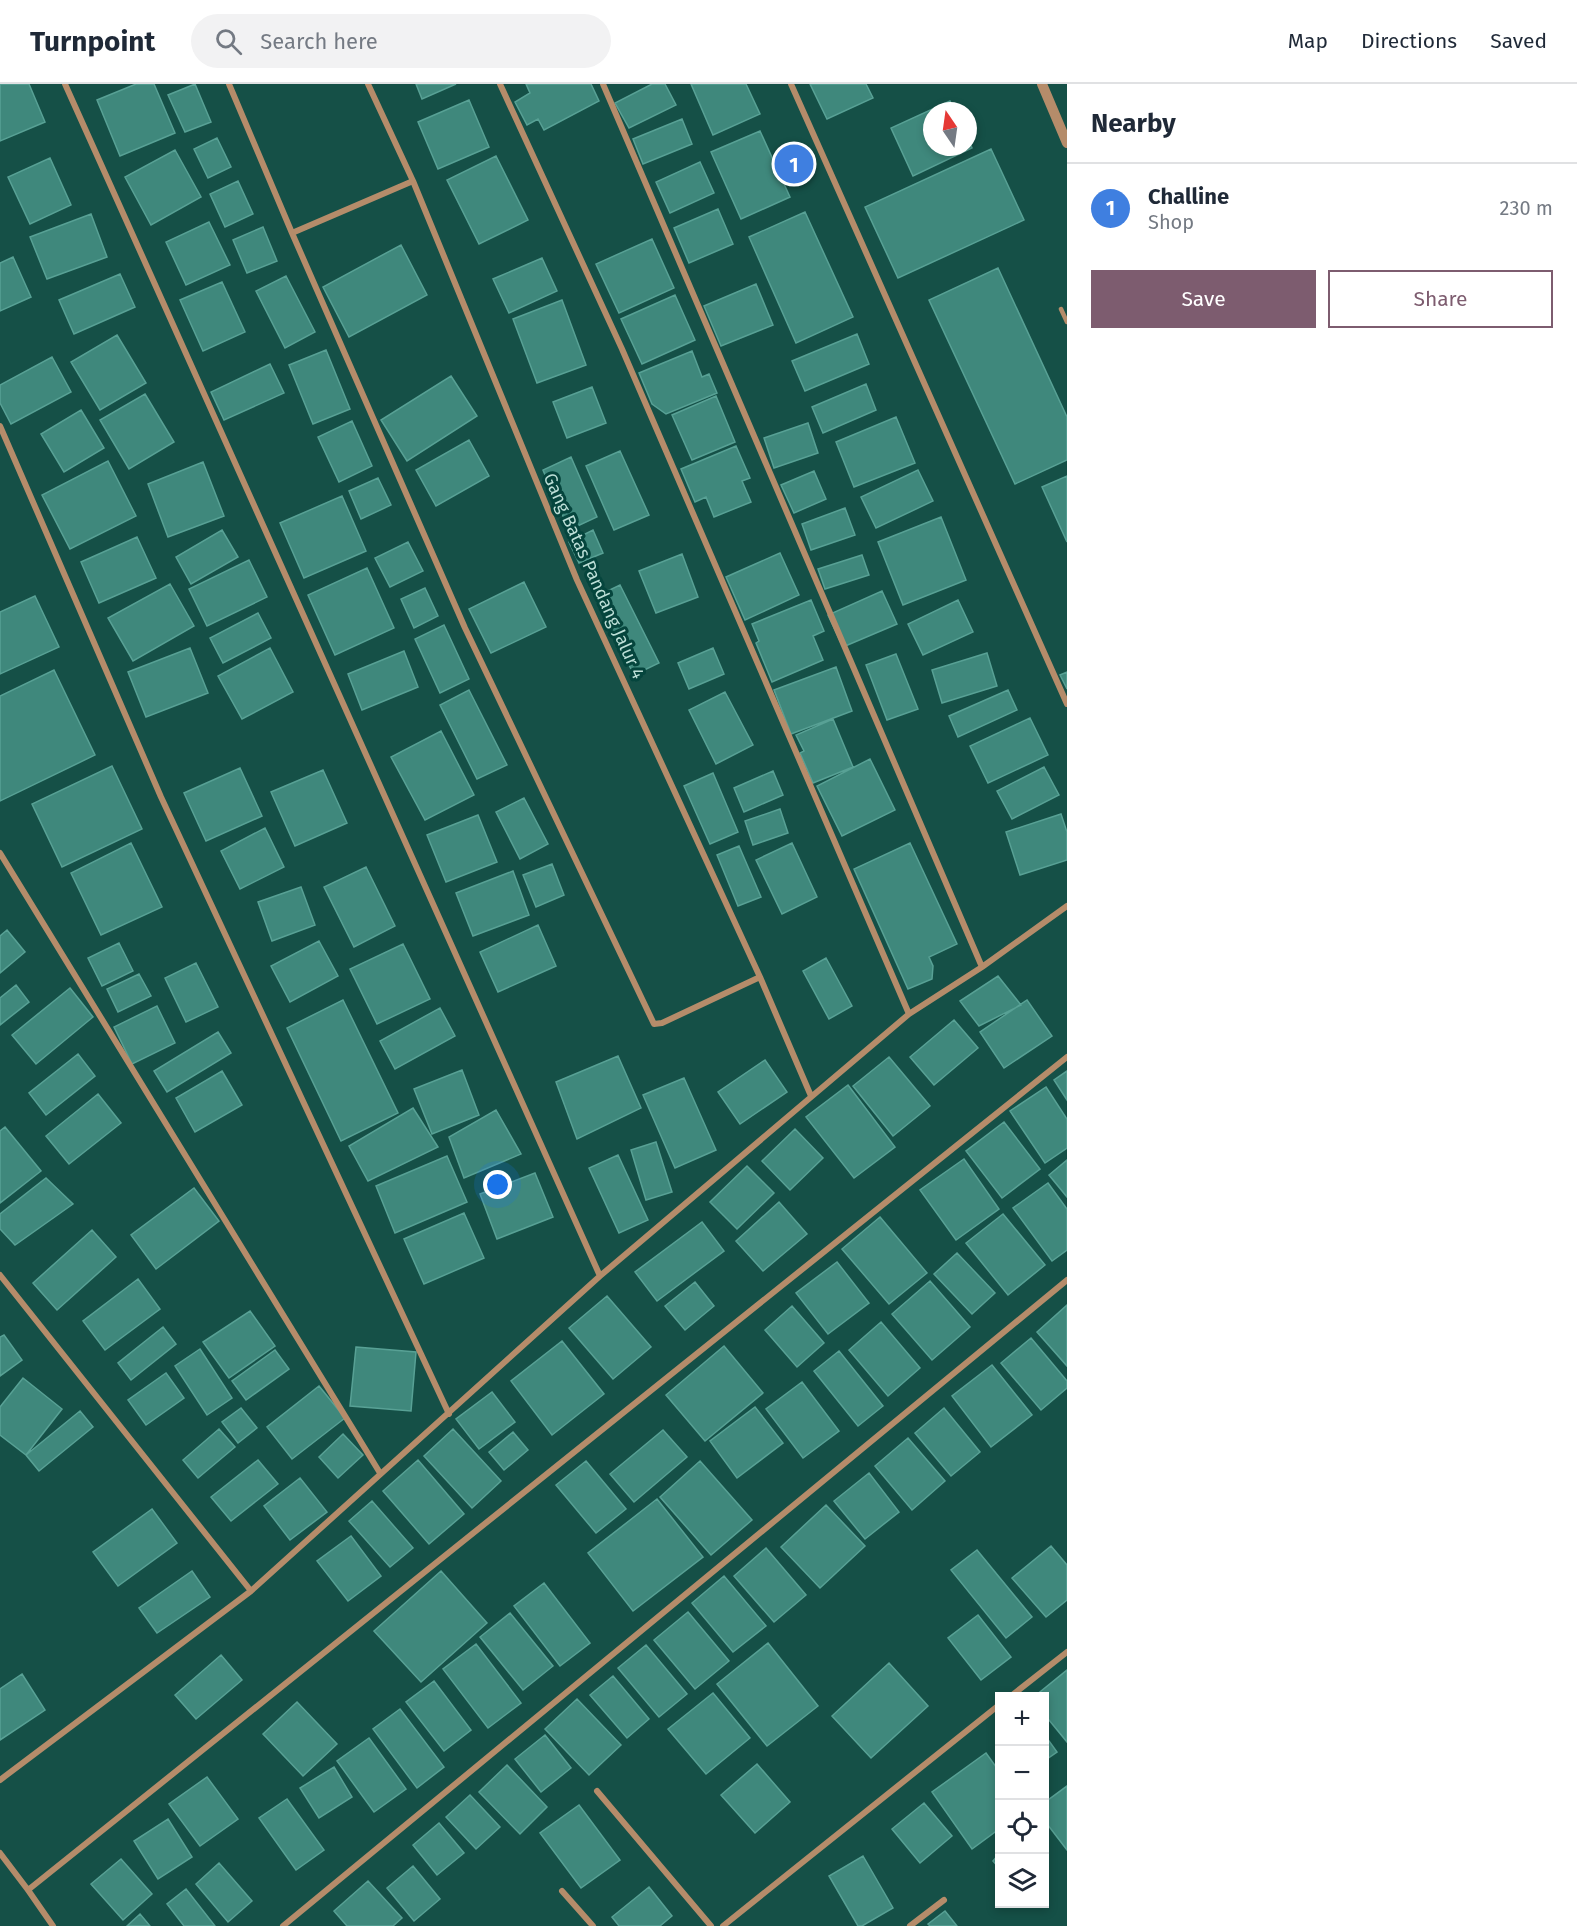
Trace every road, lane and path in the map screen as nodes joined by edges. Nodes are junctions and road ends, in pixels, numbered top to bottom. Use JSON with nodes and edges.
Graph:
{"nodes":[{"id":1,"x":65,"y":84,"type":"edge"},
{"id":2,"x":229,"y":84,"type":"edge"},
{"id":3,"x":368,"y":84,"type":"edge"},
{"id":4,"x":500,"y":84,"type":"edge"},
{"id":5,"x":603,"y":84,"type":"edge"},
{"id":6,"x":791,"y":84,"type":"edge"},
{"id":7,"x":1042,"y":84,"type":"edge"},
{"id":8,"x":1067,"y":143,"type":"edge"},
{"id":9,"x":413,"y":181,"type":"junction"},
{"id":10,"x":292,"y":233,"type":"junction"},
{"id":11,"x":1061,"y":309,"type":"dead end"},
{"id":12,"x":1067,"y":322,"type":"edge"},
{"id":13,"x":0,"y":426,"type":"edge"},
{"id":14,"x":1067,"y":704,"type":"edge"},
{"id":15,"x":0,"y":853,"type":"edge"},
{"id":16,"x":1067,"y":906,"type":"edge"},
{"id":17,"x":982,"y":967,"type":"junction"},
{"id":18,"x":760,"y":977,"type":"junction"},
{"id":19,"x":909,"y":1014,"type":"junction"},
{"id":20,"x":1067,"y":1057,"type":"edge"},
{"id":21,"x":811,"y":1096,"type":"junction"},
{"id":22,"x":0,"y":1275,"type":"edge"},
{"id":23,"x":600,"y":1276,"type":"junction"},
{"id":24,"x":1067,"y":1280,"type":"edge"},
{"id":25,"x":449,"y":1414,"type":"junction"},
{"id":26,"x":380,"y":1473,"type":"junction"},
{"id":27,"x":251,"y":1591,"type":"junction"},
{"id":28,"x":1067,"y":1652,"type":"edge"},
{"id":29,"x":1016,"y":1692,"type":"edge"},
{"id":30,"x":995,"y":1709,"type":"edge"},
{"id":31,"x":0,"y":1780,"type":"edge"},
{"id":32,"x":597,"y":1791,"type":"dead end"},
{"id":33,"x":0,"y":1853,"type":"edge"},
{"id":34,"x":28,"y":1890,"type":"junction"},
{"id":35,"x":562,"y":1892,"type":"dead end"},
{"id":36,"x":944,"y":1899,"type":"dead end"},
{"id":37,"x":53,"y":1926,"type":"edge"},
{"id":38,"x":283,"y":1926,"type":"edge"},
{"id":39,"x":593,"y":1926,"type":"edge"},
{"id":40,"x":711,"y":1926,"type":"edge"},
{"id":41,"x":723,"y":1926,"type":"edge"},
{"id":42,"x":910,"y":1926,"type":"edge"}],
"edges":[{"from":1,"to":23,"type":"street"},
{"from":2,"to":10,"type":"street"},
{"from":3,"to":9,"type":"street","name":"Gang Batas Pandang Jalur 4"},
{"from":4,"to":19,"type":"street"},
{"from":5,"to":17,"type":"street"},
{"from":6,"to":14,"type":"street"},
{"from":7,"to":8,"type":"street"},
{"from":9,"to":10,"type":"street"},
{"from":9,"to":18,"type":"street","name":"Gang Batas Pandang Jalur 4"},
{"from":10,"to":18,"type":"street"},
{"from":11,"to":12,"type":"lane"},
{"from":13,"to":25,"type":"street"},
{"from":15,"to":26,"type":"street"},
{"from":16,"to":17,"type":"street"},
{"from":17,"to":19,"type":"street"},
{"from":18,"to":21,"type":"street","name":"Gang Batas Pandang Jalur 4"},
{"from":19,"to":21,"type":"street"},
{"from":20,"to":34,"type":"street"},
{"from":21,"to":23,"type":"street"},
{"from":22,"to":27,"type":"street"},
{"from":23,"to":25,"type":"street"},
{"from":24,"to":38,"type":"street"},
{"from":25,"to":26,"type":"street"},
{"from":26,"to":27,"type":"street"},
{"from":27,"to":31,"type":"street"},
{"from":28,"to":29,"type":"street"},
{"from":30,"to":41,"type":"street"},
{"from":32,"to":40,"type":"street"},
{"from":33,"to":34,"type":"street"},
{"from":34,"to":37,"type":"street"},
{"from":35,"to":39,"type":"street"},
{"from":36,"to":42,"type":"street"}]}
